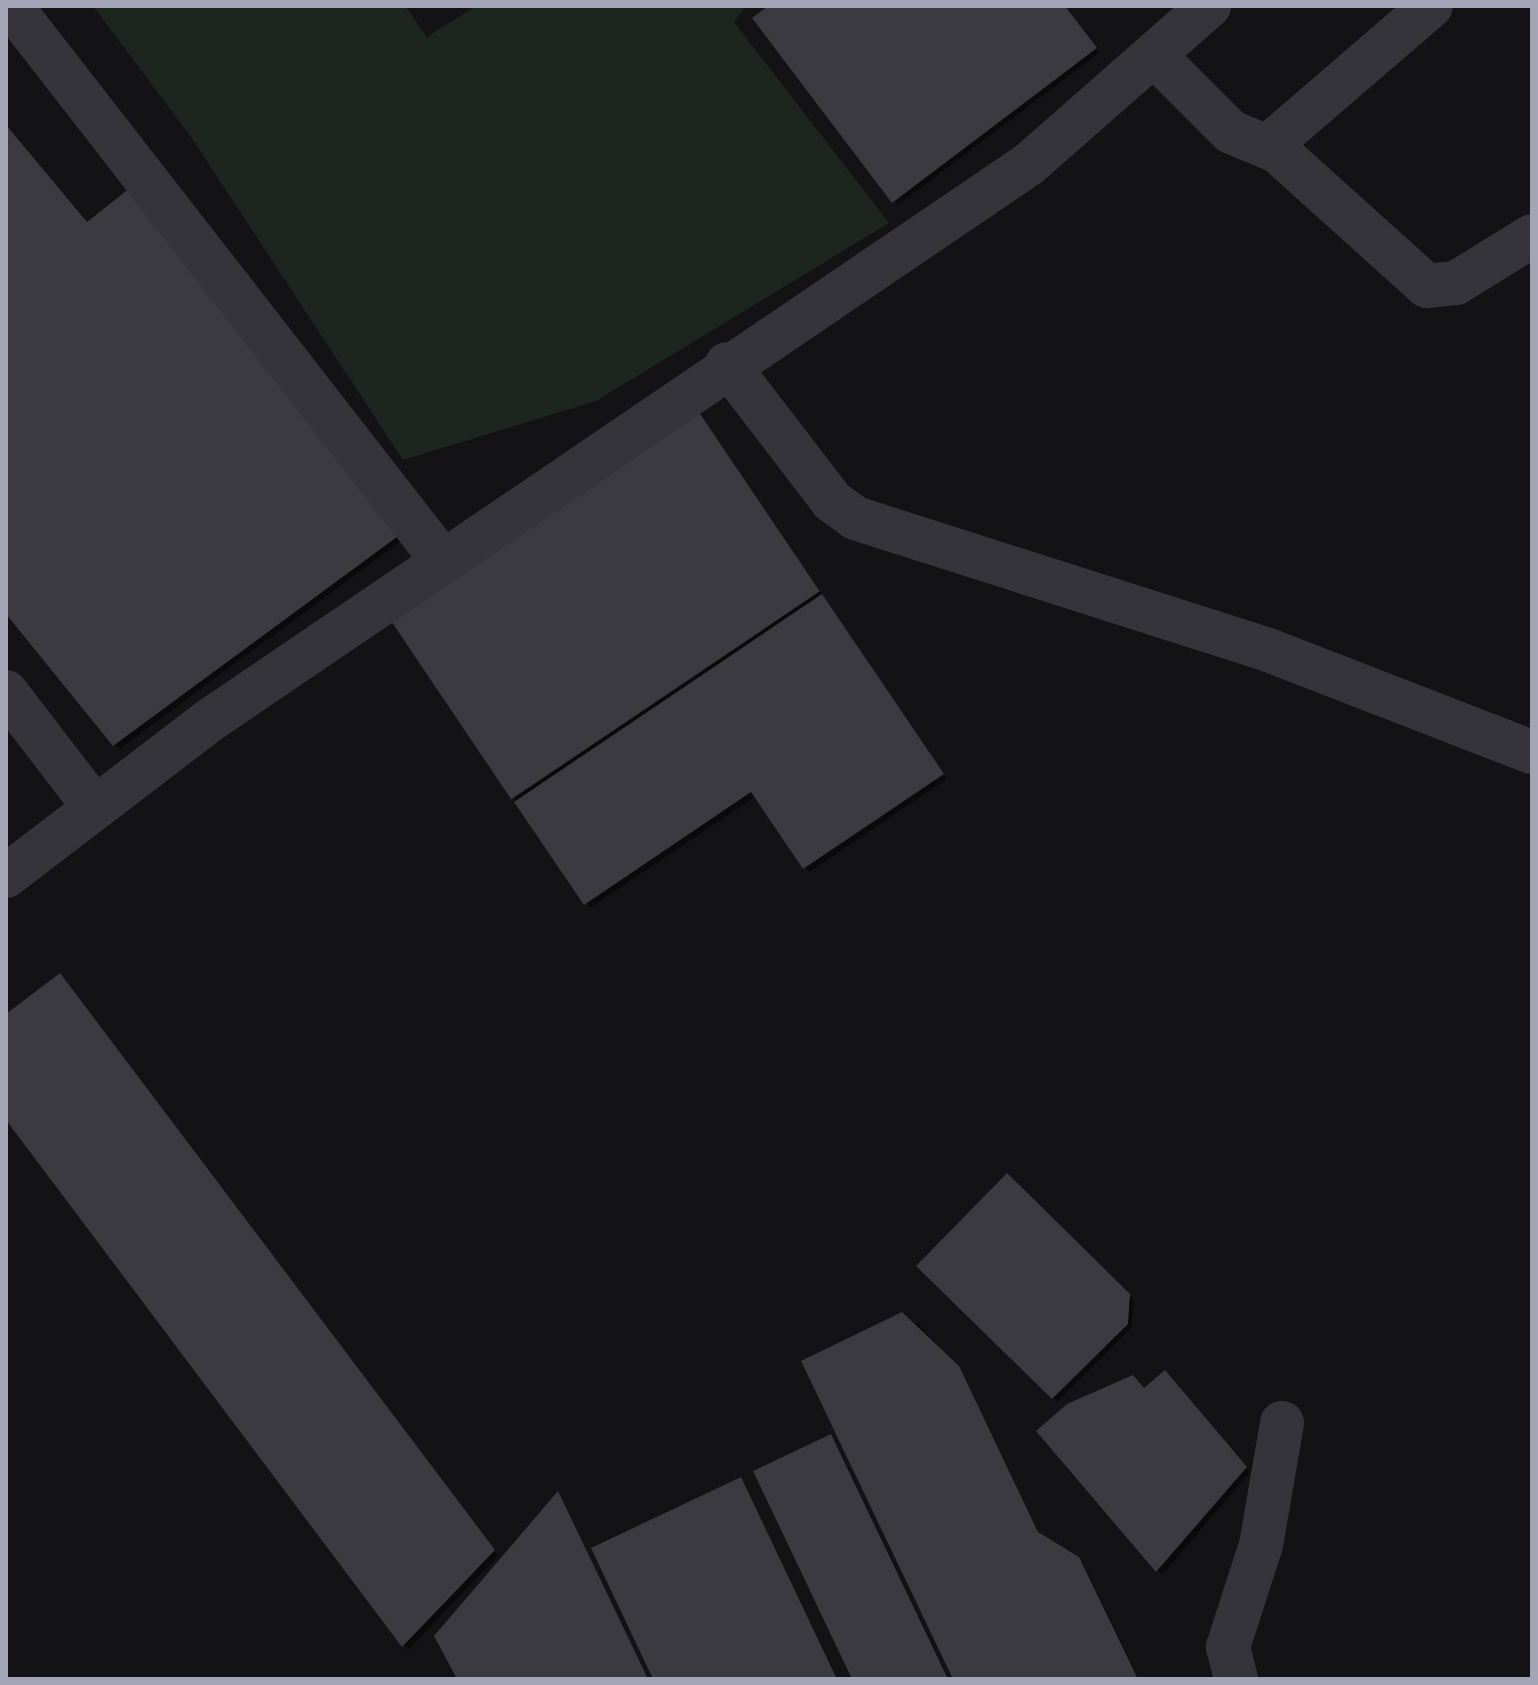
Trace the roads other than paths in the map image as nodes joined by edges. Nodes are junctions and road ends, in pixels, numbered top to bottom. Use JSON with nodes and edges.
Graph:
{"nodes":[{"id":1,"x":11,"y":6,"type":"edge"},
{"id":2,"x":1209,"y":6,"type":"edge"},
{"id":3,"x":1431,"y":6,"type":"edge"},
{"id":4,"x":1156,"y":57,"type":"junction"},
{"id":5,"x":1267,"y":147,"type":"junction"},
{"id":6,"x":1532,"y":236,"type":"edge"},
{"id":7,"x":727,"y":364,"type":"junction"},
{"id":8,"x":442,"y":560,"type":"junction"},
{"id":9,"x":6,"y":692,"type":"edge"},
{"id":10,"x":1532,"y":752,"type":"edge"},
{"id":11,"x":95,"y":808,"type":"junction"},
{"id":12,"x":6,"y":876,"type":"edge"},
{"id":13,"x":1282,"y":1423,"type":"dead end"},
{"id":14,"x":1229,"y":1679,"type":"edge"},
{"id":15,"x":1236,"y":1679,"type":"edge"}],
"edges":[{"from":1,"to":8,"type":"street"},
{"from":2,"to":4,"type":"street"},
{"from":3,"to":5,"type":"street"},
{"from":4,"to":5,"type":"street"},
{"from":4,"to":7,"type":"street"},
{"from":5,"to":6,"type":"street"},
{"from":7,"to":8,"type":"street"},
{"from":7,"to":10,"type":"street"},
{"from":8,"to":11,"type":"street"},
{"from":9,"to":11,"type":"street"},
{"from":11,"to":12,"type":"street"},
{"from":13,"to":15,"type":"street"},
{"from":14,"to":15,"type":"street"}]}
